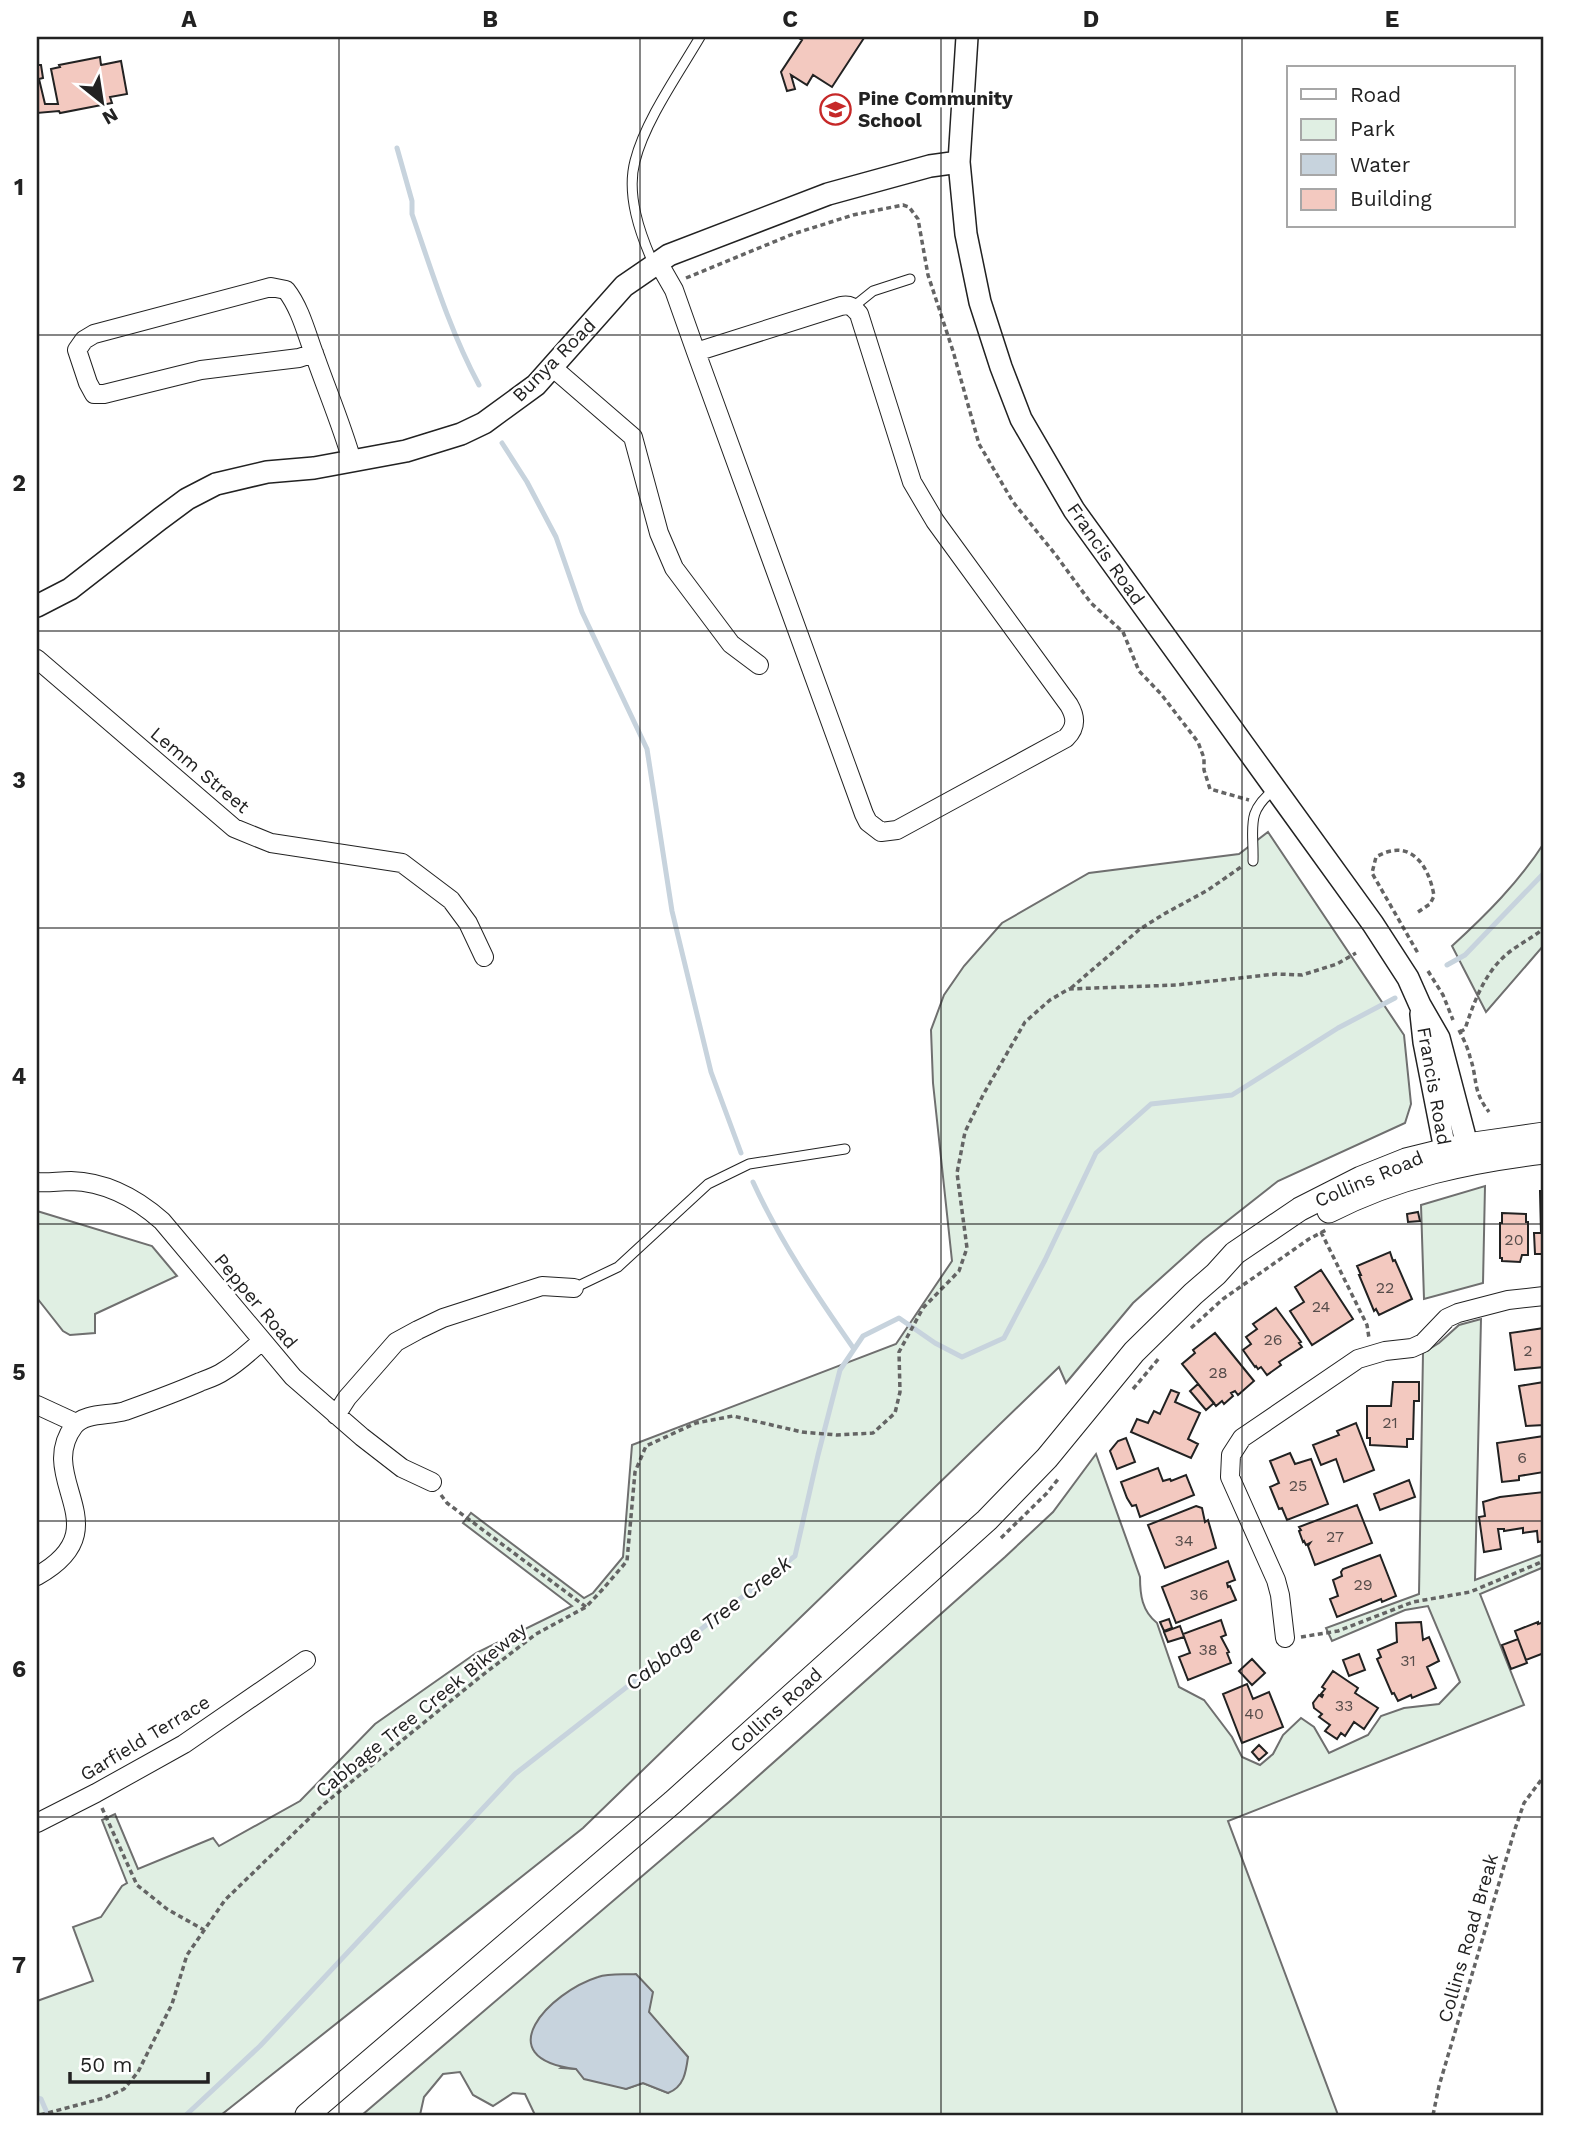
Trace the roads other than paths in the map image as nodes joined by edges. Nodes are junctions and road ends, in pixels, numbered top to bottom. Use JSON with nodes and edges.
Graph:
{"nodes":[{"id":1,"x":700,"y":37,"type":"edge"},
{"id":2,"x":967,"y":37,"type":"edge"},
{"id":3,"x":959,"y":162,"type":"junction"},
{"id":4,"x":656,"y":263,"type":"junction"},
{"id":5,"x":910,"y":279,"type":"dead end"},
{"id":6,"x":853,"y":307,"type":"junction"},
{"id":7,"x":696,"y":352,"type":"junction"},
{"id":8,"x":314,"y":353,"type":"junction"},
{"id":9,"x":552,"y":367,"type":"junction"},
{"id":10,"x":352,"y":461,"type":"junction"},
{"id":11,"x":37,"y":606,"type":"edge"},
{"id":12,"x":37,"y":659,"type":"edge"},
{"id":13,"x":759,"y":665,"type":"dead end"},
{"id":14,"x":1275,"y":789,"type":"junction"},
{"id":15,"x":1254,"y":861,"type":"road end"},
{"id":16,"x":484,"y":957,"type":"dead end"},
{"id":17,"x":1544,"y":1134,"type":"edge"},
{"id":18,"x":845,"y":1149,"type":"dead end"},
{"id":19,"x":1544,"y":1152,"type":"edge"},
{"id":20,"x":1458,"y":1156,"type":"junction"},
{"id":21,"x":37,"y":1182,"type":"edge"},
{"id":22,"x":574,"y":1288,"type":"joint"},
{"id":23,"x":1544,"y":1296,"type":"edge"},
{"id":24,"x":262,"y":1341,"type":"junction"},
{"id":25,"x":37,"y":1405,"type":"edge"},
{"id":26,"x":336,"y":1415,"type":"junction"},
{"id":27,"x":76,"y":1423,"type":"junction"},
{"id":28,"x":432,"y":1482,"type":"road end"},
{"id":29,"x":37,"y":1576,"type":"edge"},
{"id":30,"x":1285,"y":1638,"type":"road end"},
{"id":31,"x":306,"y":1660,"type":"dead end"},
{"id":32,"x":37,"y":1823,"type":"edge"},
{"id":33,"x":307,"y":2115,"type":"edge"}],
"edges":[{"from":1,"to":4,"type":"lane"},
{"from":2,"to":3,"type":"street","name":"Francis Road"},
{"from":3,"to":4,"type":"street","name":"Bunya Road"},
{"from":3,"to":14,"type":"street","name":"Francis Road"},
{"from":4,"to":7,"type":"street"},
{"from":4,"to":9,"type":"street","name":"Bunya Road"},
{"from":5,"to":6,"type":"lane"},
{"from":6,"to":7,"type":"street"},
{"from":6,"to":7,"type":"street"},
{"from":8,"to":8,"type":"street"},
{"from":8,"to":10,"type":"street"},
{"from":9,"to":10,"type":"street","name":"Bunya Road"},
{"from":9,"to":13,"type":"street"},
{"from":10,"to":11,"type":"street","name":"Bunya Road"},
{"from":12,"to":16,"type":"street","name":"Lemm Street"},
{"from":14,"to":15,"type":"lane"},
{"from":14,"to":20,"type":"street","name":"Francis Road"},
{"from":17,"to":20,"type":"main road","name":"Collins Road"},
{"from":18,"to":22,"type":"lane"},
{"from":19,"to":20,"type":"main road","name":"Collins Road"},
{"from":20,"to":33,"type":"main road","name":"Collins Road"},
{"from":21,"to":24,"type":"street","name":"Pepper Road"},
{"from":22,"to":26,"type":"street"},
{"from":23,"to":30,"type":"street"},
{"from":24,"to":26,"type":"street","name":"Pepper Road"},
{"from":24,"to":27,"type":"street"},
{"from":25,"to":27,"type":"street"},
{"from":26,"to":28,"type":"street","name":"Pepper Road"},
{"from":27,"to":29,"type":"street"},
{"from":31,"to":32,"type":"street","name":"Garfield Terrace"}]}
